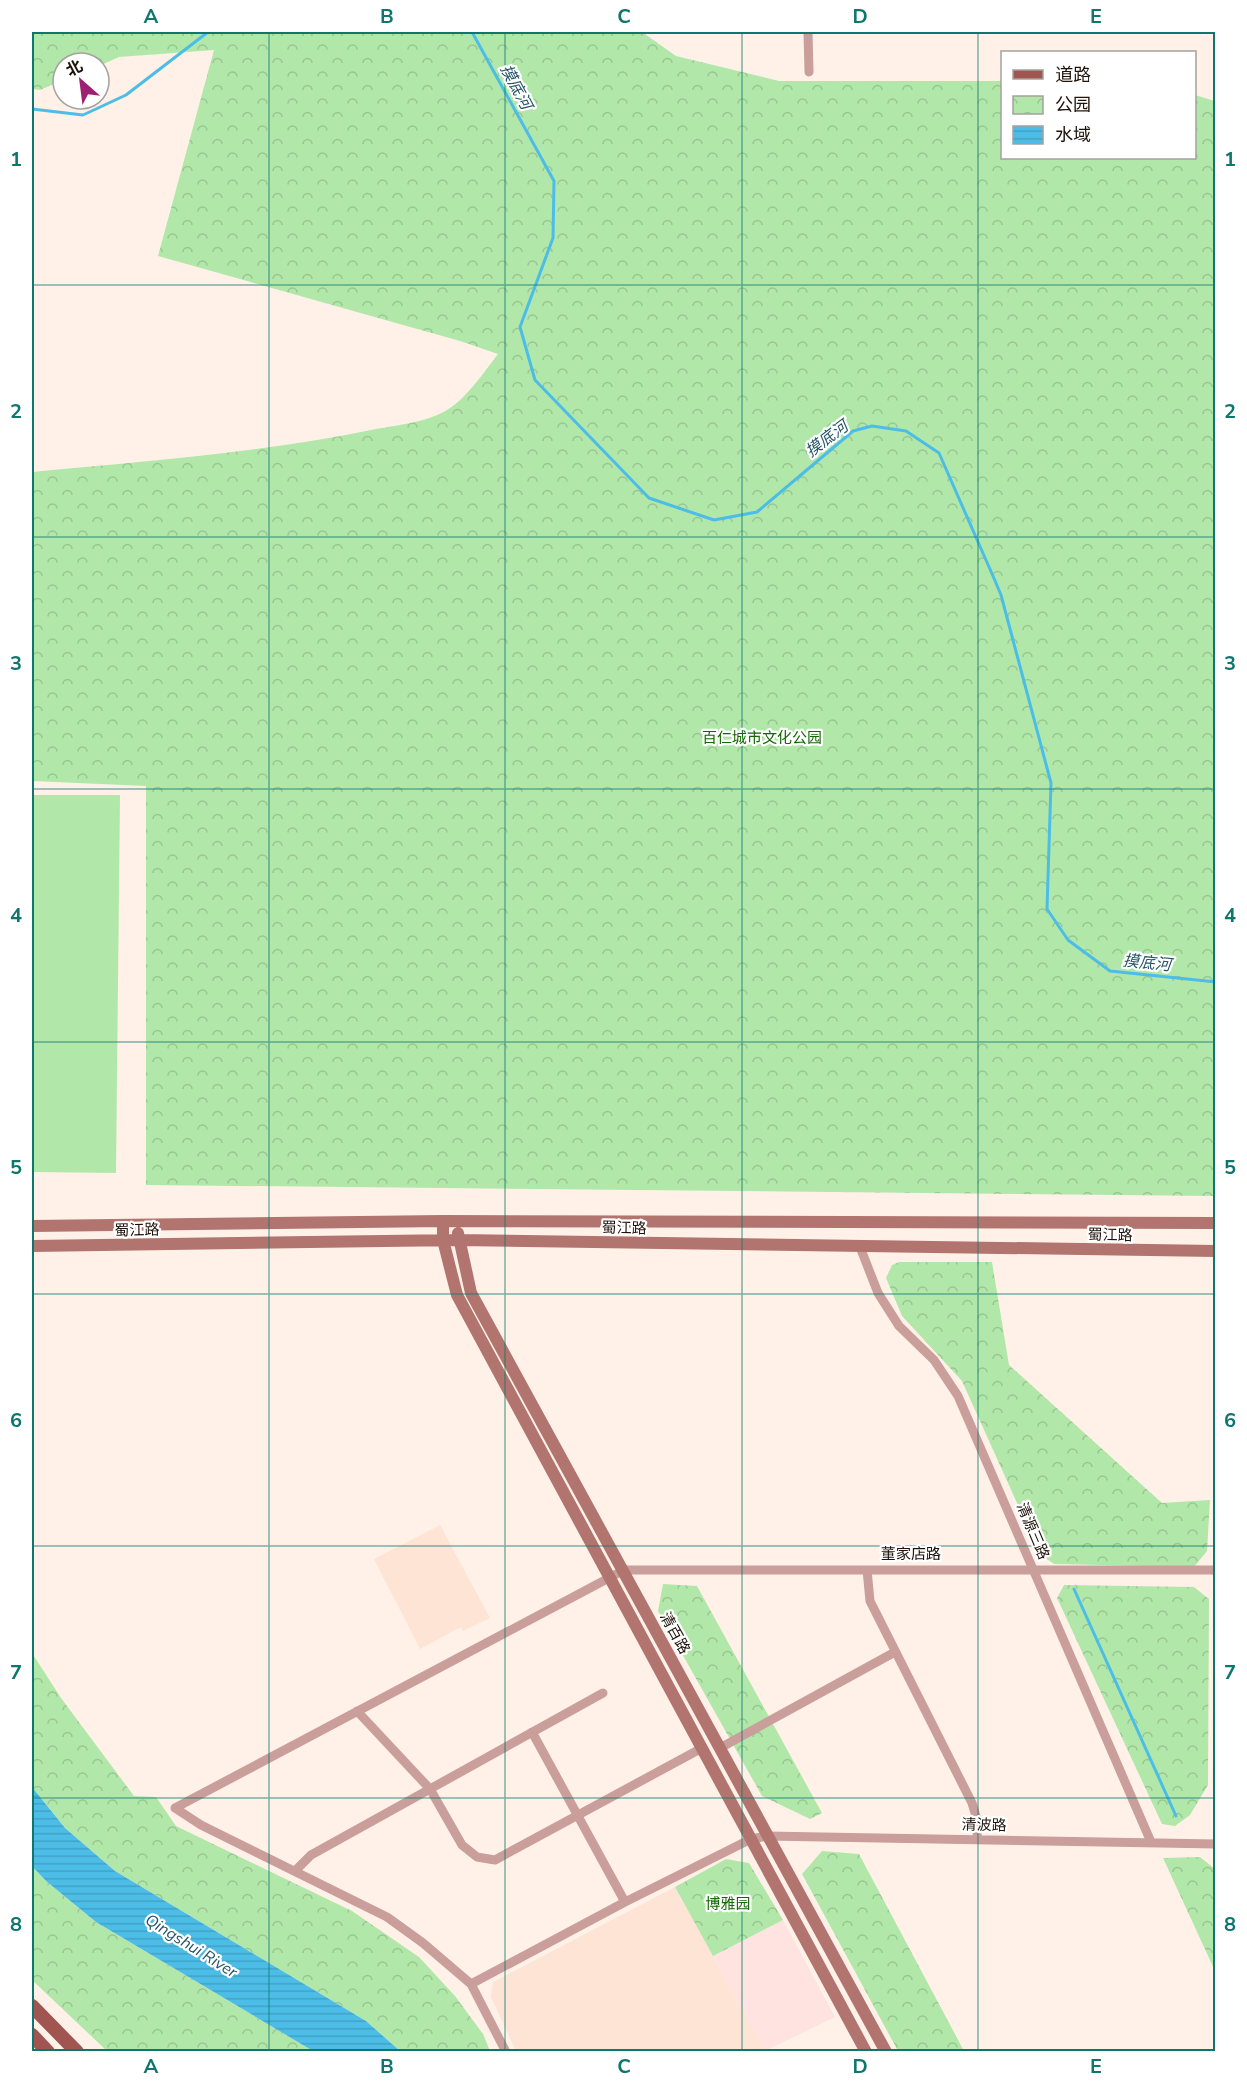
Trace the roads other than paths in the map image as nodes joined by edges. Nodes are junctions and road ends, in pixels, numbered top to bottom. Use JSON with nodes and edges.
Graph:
{"nodes":[{"id":1,"x":808,"y":32,"type":"edge"},
{"id":2,"x":809,"y":72,"type":"dead end"},
{"id":3,"x":443,"y":1221,"type":"junction"},
{"id":4,"x":458,"y":1222,"type":"junction"},
{"id":5,"x":1215,"y":1223,"type":"edge"},
{"id":6,"x":32,"y":1226,"type":"edge"},
{"id":7,"x":443,"y":1240,"type":"junction"},
{"id":8,"x":458,"y":1240,"type":"junction"},
{"id":9,"x":32,"y":1246,"type":"edge"},
{"id":10,"x":860,"y":1247,"type":"junction"},
{"id":11,"x":1215,"y":1251,"type":"edge"},
{"id":12,"x":1033,"y":1569,"type":"junction"},
{"id":13,"x":624,"y":1570,"type":"junction"},
{"id":14,"x":867,"y":1570,"type":"junction"},
{"id":15,"x":1215,"y":1570,"type":"edge"},
{"id":16,"x":609,"y":1578,"type":"junction"},
{"id":17,"x":895,"y":1652,"type":"junction"},
{"id":18,"x":603,"y":1693,"type":"dead end"},
{"id":19,"x":357,"y":1711,"type":"junction"},
{"id":20,"x":532,"y":1732,"type":"junction"},
{"id":21,"x":702,"y":1748,"type":"junction"},
{"id":22,"x":720,"y":1748,"type":"junction"},
{"id":23,"x":430,"y":1789,"type":"junction"},
{"id":24,"x":577,"y":1816,"type":"junction"},
{"id":25,"x":767,"y":1836,"type":"junction"},
{"id":26,"x":751,"y":1839,"type":"junction"},
{"id":27,"x":977,"y":1839,"type":"junction"},
{"id":28,"x":1151,"y":1842,"type":"junction"},
{"id":29,"x":1215,"y":1844,"type":"edge"},
{"id":30,"x":295,"y":1871,"type":"junction"},
{"id":31,"x":625,"y":1902,"type":"junction"},
{"id":32,"x":471,"y":1984,"type":"junction"},
{"id":33,"x":32,"y":2006,"type":"edge"},
{"id":34,"x":32,"y":2036,"type":"edge"},
{"id":35,"x":48,"y":2052,"type":"edge"},
{"id":36,"x":76,"y":2052,"type":"edge"},
{"id":37,"x":506,"y":2052,"type":"edge"},
{"id":38,"x":866,"y":2052,"type":"edge"},
{"id":39,"x":886,"y":2052,"type":"edge"}],
"edges":[{"from":1,"to":2,"type":"street"},
{"from":3,"to":4,"type":"street","name":"蜀江路"},
{"from":3,"to":6,"type":"street","name":"蜀江路"},
{"from":3,"to":7,"type":"street"},
{"from":4,"to":5,"type":"street","name":"蜀江路"},
{"from":4,"to":8,"type":"street","name":"清百路"},
{"from":7,"to":8,"type":"street","name":"蜀江路"},
{"from":7,"to":9,"type":"street","name":"蜀江路"},
{"from":7,"to":16,"type":"street"},
{"from":8,"to":10,"type":"street","name":"蜀江路"},
{"from":8,"to":13,"type":"street","name":"清百路"},
{"from":10,"to":11,"type":"street","name":"蜀江路"},
{"from":10,"to":12,"type":"street","name":"清源三路"},
{"from":12,"to":14,"type":"street","name":"董家店路"},
{"from":12,"to":15,"type":"street","name":"董家店路"},
{"from":12,"to":28,"type":"street","name":"清源三路"},
{"from":13,"to":14,"type":"street","name":"董家店路"},
{"from":13,"to":16,"type":"street","name":"董家店路"},
{"from":13,"to":22,"type":"street","name":"清百路"},
{"from":14,"to":17,"type":"street"},
{"from":16,"to":19,"type":"street","name":"董家店路"},
{"from":16,"to":21,"type":"street"},
{"from":17,"to":22,"type":"street"},
{"from":17,"to":27,"type":"street"},
{"from":18,"to":20,"type":"street"},
{"from":19,"to":23,"type":"street"},
{"from":19,"to":30,"type":"street","name":"董家店路"},
{"from":20,"to":23,"type":"street"},
{"from":20,"to":24,"type":"street"},
{"from":21,"to":24,"type":"street"},
{"from":21,"to":26,"type":"street"},
{"from":22,"to":25,"type":"street","name":"清百路"},
{"from":23,"to":24,"type":"street"},
{"from":23,"to":30,"type":"street"},
{"from":24,"to":31,"type":"street"},
{"from":25,"to":26,"type":"street","name":"清波路"},
{"from":25,"to":27,"type":"street","name":"清波路"},
{"from":25,"to":39,"type":"street","name":"清百路"},
{"from":26,"to":31,"type":"street","name":"清波路"},
{"from":26,"to":38,"type":"street"},
{"from":27,"to":28,"type":"street","name":"清波路"},
{"from":28,"to":29,"type":"street","name":"清波路"},
{"from":30,"to":32,"type":"street"},
{"from":31,"to":32,"type":"street","name":"清波路"},
{"from":32,"to":37,"type":"street"},
{"from":33,"to":36,"type":"main road"},
{"from":34,"to":35,"type":"main road"}]}
